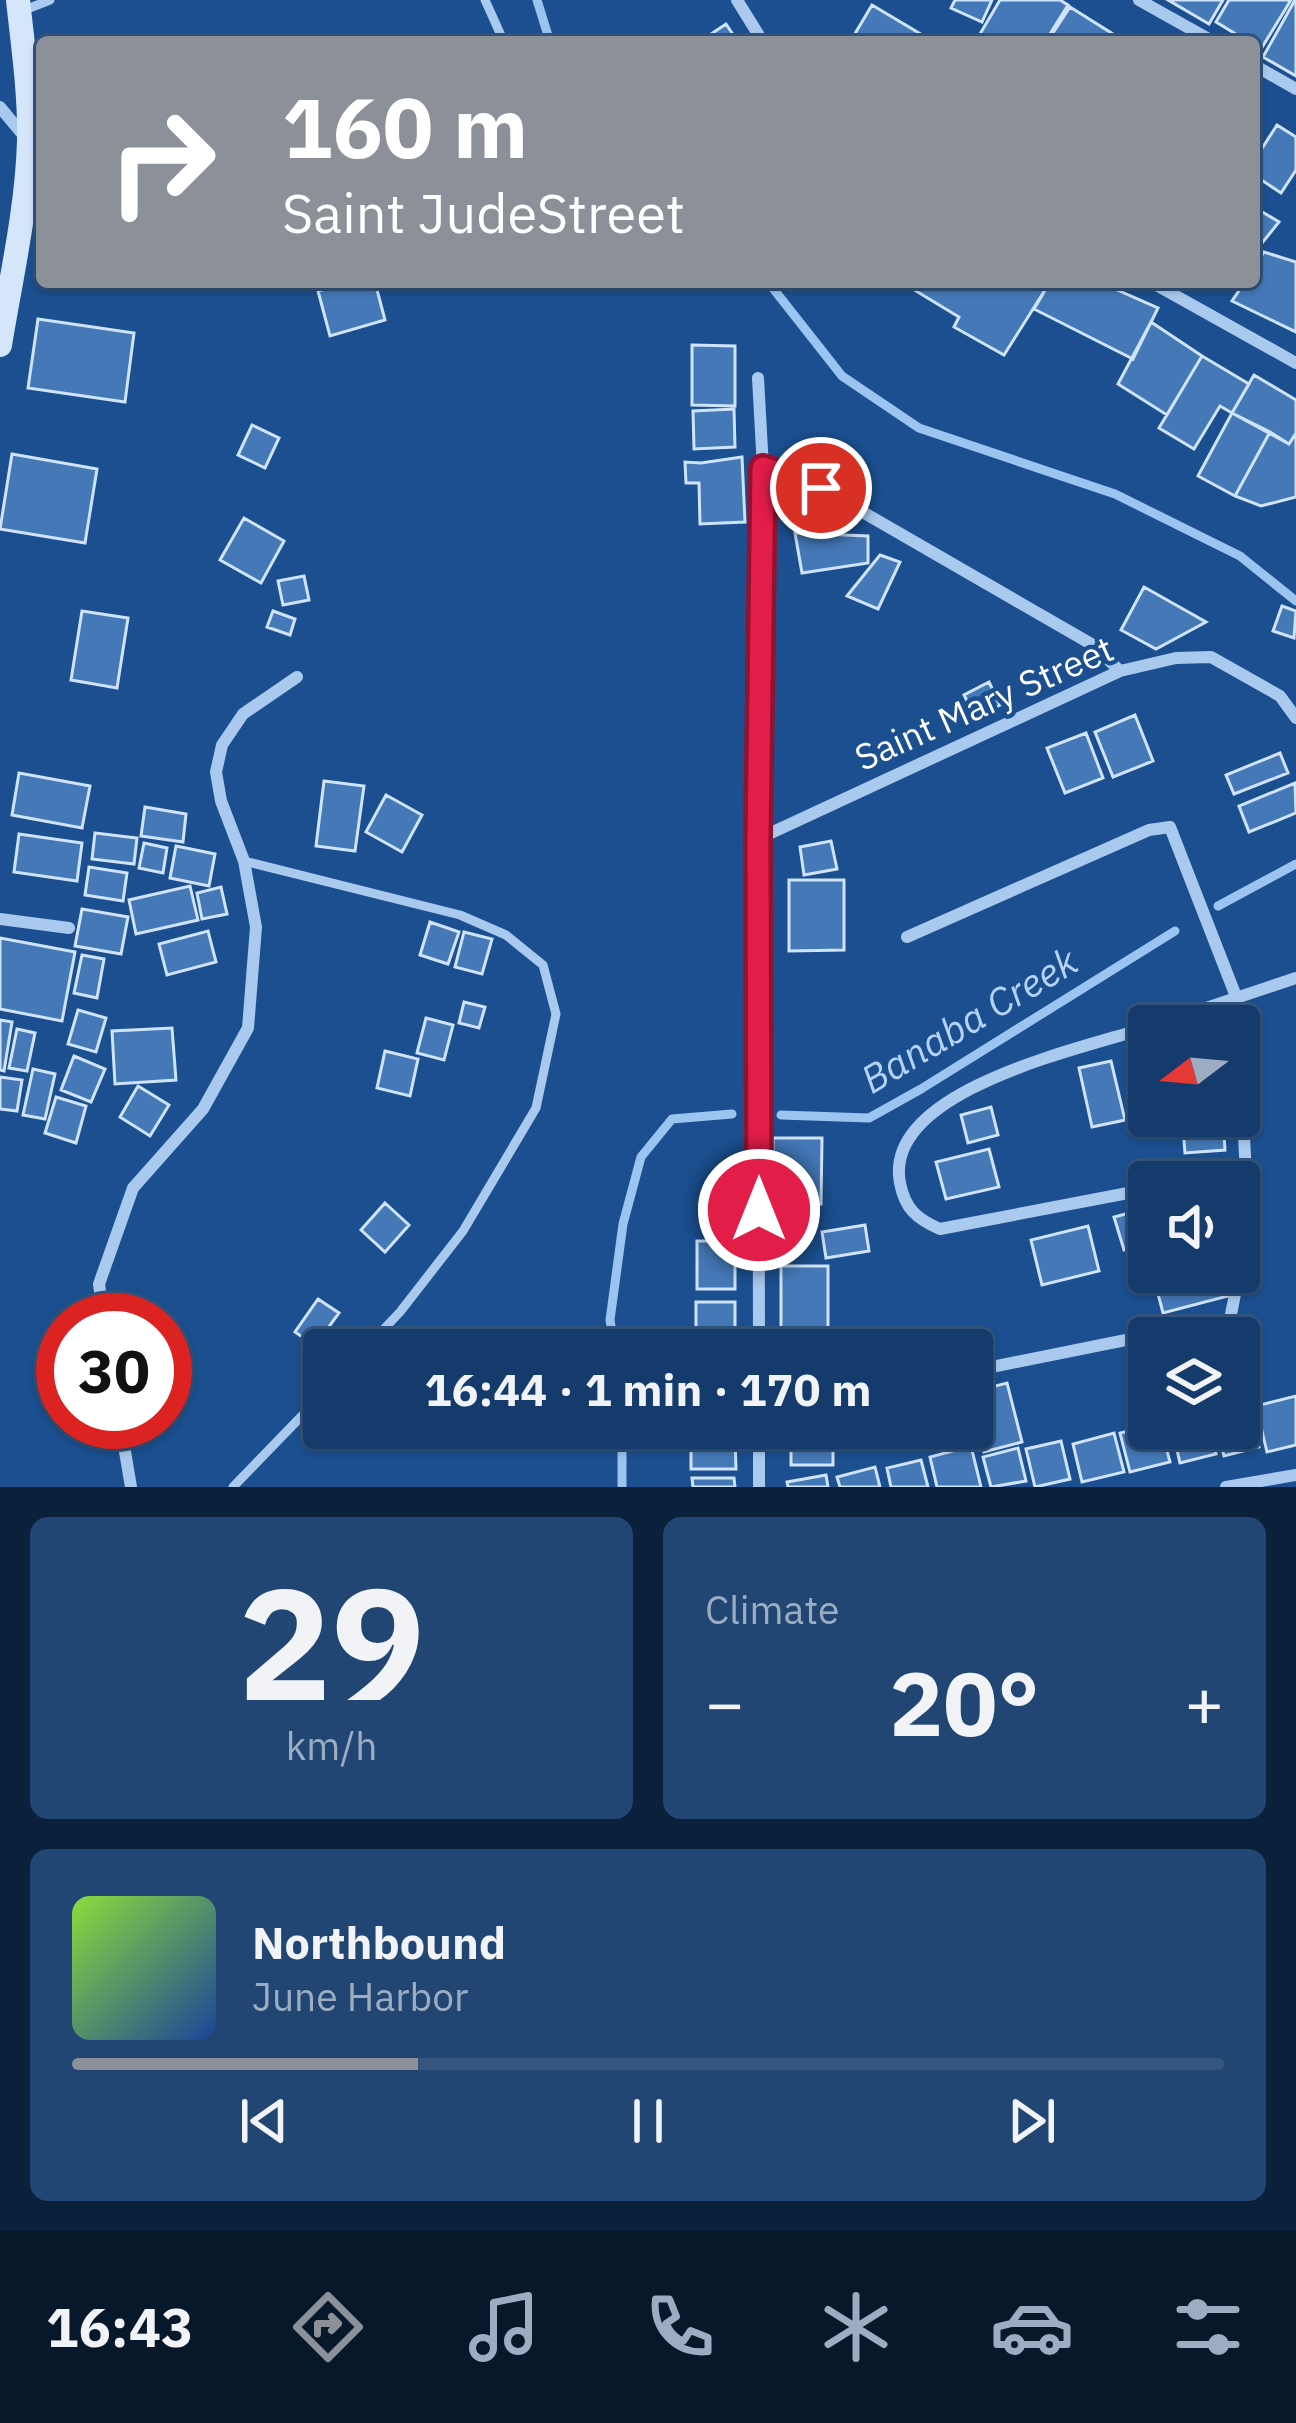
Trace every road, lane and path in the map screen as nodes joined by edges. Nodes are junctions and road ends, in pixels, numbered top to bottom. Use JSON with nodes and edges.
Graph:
{"nodes":[{"id":1,"x":50,"y":0,"type":"edge"},
{"id":2,"x":485,"y":0,"type":"edge"},
{"id":3,"x":736,"y":0,"type":"edge"},
{"id":4,"x":1139,"y":0,"type":"edge"},
{"id":5,"x":18,"y":6,"type":"edge"},
{"id":6,"x":501,"y":36,"type":"edge"},
{"id":7,"x":759,"y":36,"type":"edge"},
{"id":8,"x":1203,"y":36,"type":"edge"},
{"id":9,"x":1260,"y":68,"type":"edge"},
{"id":10,"x":1296,"y":88,"type":"edge"},
{"id":11,"x":0,"y":107,"type":"edge"},
{"id":12,"x":35,"y":141,"type":"edge"},
{"id":13,"x":1162,"y":288,"type":"edge"},
{"id":14,"x":0,"y":345,"type":"edge"},
{"id":15,"x":1296,"y":363,"type":"edge"},
{"id":16,"x":758,"y":378,"type":"dead end"},
{"id":17,"x":763,"y":468,"type":"junction"},
{"id":18,"x":1120,"y":671,"type":"junction"},
{"id":19,"x":297,"y":677,"type":"dead end"},
{"id":20,"x":1296,"y":718,"type":"edge"},
{"id":21,"x":758,"y":839,"type":"junction"},
{"id":22,"x":244,"y":861,"type":"junction"},
{"id":23,"x":0,"y":919,"type":"edge"},
{"id":24,"x":69,"y":928,"type":"dead end"},
{"id":25,"x":908,"y":938,"type":"dead end"},
{"id":26,"x":1296,"y":978,"type":"edge"},
{"id":27,"x":1237,"y":999,"type":"junction"},
{"id":28,"x":1219,"y":1005,"type":"edge"},
{"id":29,"x":1237,"y":1005,"type":"edge"},
{"id":30,"x":1128,"y":1034,"type":"edge"},
{"id":31,"x":1128,"y":1193,"type":"edge"},
{"id":32,"x":100,"y":1293,"type":"edge"},
{"id":33,"x":1235,"y":1293,"type":"edge"},
{"id":34,"x":384,"y":1329,"type":"edge"},
{"id":35,"x":759,"y":1329,"type":"edge"},
{"id":36,"x":993,"y":1366,"type":"edge"},
{"id":37,"x":303,"y":1414,"type":"edge"},
{"id":38,"x":125,"y":1449,"type":"edge"},
{"id":39,"x":759,"y":1449,"type":"edge"},
{"id":40,"x":1296,"y":1475,"type":"edge"},
{"id":41,"x":131,"y":1487,"type":"edge"},
{"id":42,"x":232,"y":1487,"type":"edge"},
{"id":43,"x":759,"y":1487,"type":"edge"},
{"id":44,"x":1226,"y":1487,"type":"edge"}],
"edges":[{"from":1,"to":5,"type":"lane"},
{"from":2,"to":6,"type":"lane"},
{"from":3,"to":7,"type":"street"},
{"from":4,"to":8,"type":"street"},
{"from":5,"to":12,"type":"main road"},
{"from":9,"to":10,"type":"street"},
{"from":11,"to":12,"type":"street"},
{"from":12,"to":14,"type":"main road"},
{"from":13,"to":15,"type":"street"},
{"from":16,"to":17,"type":"street"},
{"from":17,"to":18,"type":"street"},
{"from":17,"to":21,"type":"street"},
{"from":18,"to":20,"type":"street","name":"Saint Mary Street"},
{"from":18,"to":21,"type":"street","name":"Saint Mary Street"},
{"from":19,"to":22,"type":"street"},
{"from":21,"to":35,"type":"street"},
{"from":22,"to":32,"type":"street"},
{"from":22,"to":34,"type":"lane"},
{"from":23,"to":24,"type":"street"},
{"from":25,"to":27,"type":"street"},
{"from":26,"to":27,"type":"street"},
{"from":27,"to":28,"type":"street"},
{"from":27,"to":29,"type":"street"},
{"from":30,"to":31,"type":"street"},
{"from":33,"to":36,"type":"street"},
{"from":37,"to":42,"type":"lane"},
{"from":38,"to":41,"type":"street"},
{"from":39,"to":43,"type":"street"},
{"from":40,"to":44,"type":"street"}]}
